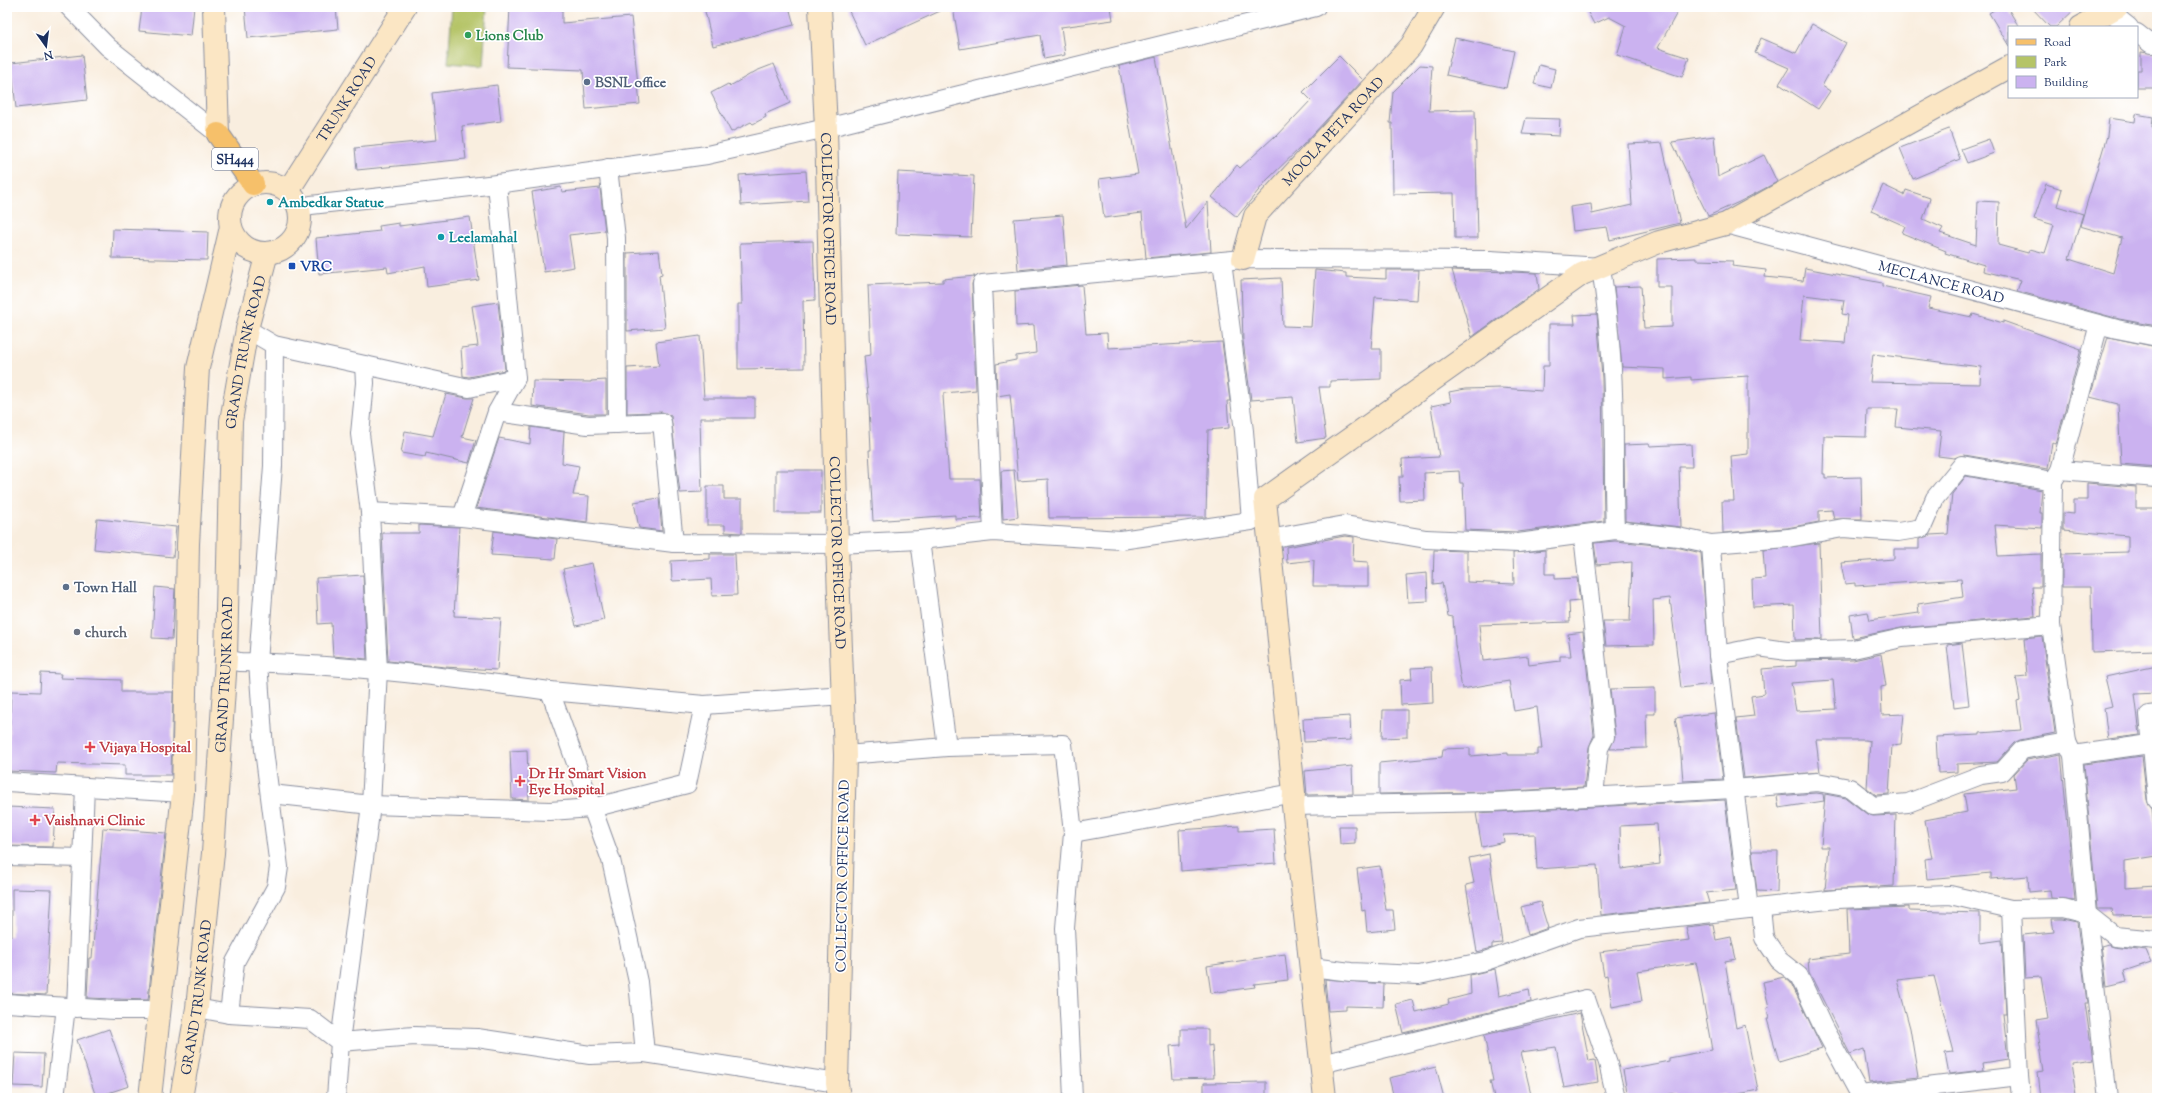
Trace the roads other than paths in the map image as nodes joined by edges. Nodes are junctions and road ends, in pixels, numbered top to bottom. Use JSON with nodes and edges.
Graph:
{"nodes":[{"id":1,"x":69,"y":7,"type":"edge"},
{"id":2,"x":214,"y":7,"type":"edge"},
{"id":3,"x":406,"y":7,"type":"edge"},
{"id":4,"x":820,"y":7,"type":"edge"},
{"id":5,"x":1316,"y":7,"type":"edge"},
{"id":6,"x":1434,"y":7,"type":"edge"},
{"id":7,"x":2113,"y":9,"type":"edge"},
{"id":8,"x":2083,"y":26,"type":"edge"},
{"id":9,"x":2128,"y":26,"type":"edge"},
{"id":10,"x":2138,"y":34,"type":"edge"},
{"id":11,"x":2157,"y":43,"type":"edge"},
{"id":12,"x":2008,"y":68,"type":"edge"},
{"id":13,"x":826,"y":128,"type":"junction"},
{"id":14,"x":218,"y":134,"type":"junction"},
{"id":15,"x":608,"y":168,"type":"junction"},
{"id":16,"x":252,"y":184,"type":"junction"},
{"id":17,"x":497,"y":184,"type":"junction"},
{"id":18,"x":294,"y":200,"type":"junction"},
{"id":19,"x":1726,"y":224,"type":"junction"},
{"id":20,"x":231,"y":227,"type":"junction"},
{"id":21,"x":267,"y":253,"type":"junction"},
{"id":22,"x":1243,"y":259,"type":"junction"},
{"id":23,"x":1222,"y":261,"type":"junction"},
{"id":24,"x":1601,"y":266,"type":"junction"},
{"id":25,"x":2099,"y":324,"type":"junction"},
{"id":26,"x":247,"y":329,"type":"junction"},
{"id":27,"x":2157,"y":337,"type":"edge"},
{"id":28,"x":274,"y":345,"type":"junction"},
{"id":29,"x":364,"y":365,"type":"junction"},
{"id":30,"x":516,"y":378,"type":"junction"},
{"id":31,"x":497,"y":412,"type":"junction"},
{"id":32,"x":618,"y":424,"type":"junction"},
{"id":33,"x":2056,"y":475,"type":"junction"},
{"id":34,"x":2157,"y":478,"type":"edge"},
{"id":35,"x":1265,"y":499,"type":"junction"},
{"id":36,"x":370,"y":512,"type":"junction"},
{"id":37,"x":462,"y":517,"type":"junction"},
{"id":38,"x":1251,"y":521,"type":"junction"},
{"id":39,"x":1615,"y":530,"type":"junction"},
{"id":40,"x":993,"y":532,"type":"junction"},
{"id":41,"x":1583,"y":535,"type":"junction"},
{"id":42,"x":1269,"y":539,"type":"junction"},
{"id":43,"x":920,"y":540,"type":"junction"},
{"id":44,"x":674,"y":543,"type":"junction"},
{"id":45,"x":837,"y":544,"type":"junction"},
{"id":46,"x":1711,"y":544,"type":"junction"},
{"id":47,"x":2051,"y":625,"type":"junction"},
{"id":48,"x":1718,"y":655,"type":"junction"},
{"id":49,"x":226,"y":659,"type":"junction"},
{"id":50,"x":258,"y":662,"type":"junction"},
{"id":51,"x":378,"y":670,"type":"junction"},
{"id":52,"x":550,"y":692,"type":"junction"},
{"id":53,"x":844,"y":695,"type":"junction"},
{"id":54,"x":704,"y":705,"type":"junction"},
{"id":55,"x":2157,"y":714,"type":"edge"},
{"id":56,"x":2150,"y":744,"type":"junction"},
{"id":57,"x":947,"y":747,"type":"junction"},
{"id":58,"x":2070,"y":749,"type":"junction"},
{"id":59,"x":845,"y":755,"type":"junction"},
{"id":60,"x":7,"y":782,"type":"edge"},
{"id":61,"x":86,"y":787,"type":"junction"},
{"id":62,"x":1733,"y":789,"type":"junction"},
{"id":63,"x":183,"y":793,"type":"junction"},
{"id":64,"x":271,"y":794,"type":"junction"},
{"id":65,"x":1594,"y":796,"type":"junction"},
{"id":66,"x":2157,"y":799,"type":"edge"},
{"id":67,"x":1294,"y":800,"type":"junction"},
{"id":68,"x":371,"y":805,"type":"junction"},
{"id":69,"x":592,"y":808,"type":"junction"},
{"id":70,"x":1073,"y":833,"type":"junction"},
{"id":71,"x":7,"y":856,"type":"edge"},
{"id":72,"x":82,"y":858,"type":"junction"},
{"id":73,"x":1755,"y":909,"type":"junction"},
{"id":74,"x":2011,"y":909,"type":"junction"},
{"id":75,"x":2087,"y":914,"type":"junction"},
{"id":76,"x":2157,"y":940,"type":"edge"},
{"id":77,"x":1311,"y":967,"type":"junction"},
{"id":78,"x":7,"y":1003,"type":"edge"},
{"id":79,"x":71,"y":1007,"type":"junction"},
{"id":80,"x":197,"y":1008,"type":"junction"},
{"id":81,"x":160,"y":1010,"type":"junction"},
{"id":82,"x":229,"y":1014,"type":"junction"},
{"id":83,"x":340,"y":1042,"type":"junction"},
{"id":84,"x":645,"y":1053,"type":"junction"},
{"id":85,"x":1322,"y":1064,"type":"junction"},
{"id":86,"x":2019,"y":1076,"type":"junction"},
{"id":87,"x":838,"y":1090,"type":"edge"},
{"id":88,"x":1861,"y":1096,"type":"edge"},
{"id":89,"x":55,"y":1098,"type":"edge"},
{"id":90,"x":150,"y":1098,"type":"edge"},
{"id":91,"x":182,"y":1098,"type":"edge"},
{"id":92,"x":336,"y":1098,"type":"edge"},
{"id":93,"x":1073,"y":1098,"type":"edge"},
{"id":94,"x":1325,"y":1098,"type":"edge"},
{"id":95,"x":1616,"y":1098,"type":"edge"},
{"id":96,"x":2021,"y":1098,"type":"edge"},
{"id":97,"x":2108,"y":1098,"type":"edge"}],
"edges":[{"from":1,"to":14,"type":"street"},
{"from":2,"to":14,"type":"street"},
{"from":3,"to":18,"type":"street","name":"TRUNK ROAD"},
{"from":4,"to":13,"type":"street","name":"COLLECTOR OFFICE ROAD"},
{"from":5,"to":13,"type":"street"},
{"from":6,"to":22,"type":"street","name":"MOOLA PETA ROAD"},
{"from":7,"to":8,"type":"street"},
{"from":7,"to":9,"type":"street"},
{"from":10,"to":11,"type":"street"},
{"from":12,"to":19,"type":"street"},
{"from":13,"to":15,"type":"street"},
{"from":13,"to":45,"type":"street","name":"COLLECTOR OFFICE ROAD"},
{"from":14,"to":16,"type":"main road","number":"SH444"},
{"from":15,"to":17,"type":"street"},
{"from":15,"to":32,"type":"street"},
{"from":16,"to":18,"type":"street"},
{"from":16,"to":20,"type":"street"},
{"from":17,"to":18,"type":"street"},
{"from":17,"to":30,"type":"street"},
{"from":18,"to":21,"type":"street"},
{"from":19,"to":24,"type":"street"},
{"from":19,"to":25,"type":"street","name":"MECLANCE ROAD"},
{"from":20,"to":21,"type":"street"},
{"from":20,"to":63,"type":"street"},
{"from":21,"to":26,"type":"street","name":"GRAND TRUNK ROAD"},
{"from":22,"to":23,"type":"street"},
{"from":22,"to":24,"type":"street"},
{"from":23,"to":38,"type":"street"},
{"from":23,"to":40,"type":"street"},
{"from":24,"to":35,"type":"street"},
{"from":24,"to":39,"type":"street"},
{"from":25,"to":27,"type":"street","name":"MECLANCE ROAD"},
{"from":25,"to":33,"type":"street"},
{"from":26,"to":28,"type":"street"},
{"from":26,"to":49,"type":"street","name":"GRAND TRUNK ROAD"},
{"from":28,"to":29,"type":"street"},
{"from":28,"to":50,"type":"street"},
{"from":29,"to":30,"type":"street"},
{"from":29,"to":36,"type":"street"},
{"from":30,"to":31,"type":"street"},
{"from":31,"to":32,"type":"street"},
{"from":31,"to":37,"type":"street"},
{"from":32,"to":44,"type":"street"},
{"from":33,"to":34,"type":"street"},
{"from":33,"to":46,"type":"street"},
{"from":33,"to":47,"type":"street"},
{"from":35,"to":38,"type":"street"},
{"from":35,"to":42,"type":"street"},
{"from":36,"to":37,"type":"street"},
{"from":36,"to":51,"type":"street"},
{"from":37,"to":44,"type":"street"},
{"from":38,"to":40,"type":"street"},
{"from":39,"to":41,"type":"street"},
{"from":39,"to":46,"type":"street"},
{"from":40,"to":43,"type":"street"},
{"from":41,"to":42,"type":"street"},
{"from":41,"to":65,"type":"street"},
{"from":42,"to":67,"type":"street"},
{"from":43,"to":45,"type":"street"},
{"from":43,"to":57,"type":"street"},
{"from":44,"to":45,"type":"street"},
{"from":45,"to":53,"type":"street","name":"COLLECTOR OFFICE ROAD"},
{"from":46,"to":48,"type":"street"},
{"from":47,"to":48,"type":"street"},
{"from":47,"to":58,"type":"street"},
{"from":48,"to":62,"type":"street"},
{"from":49,"to":50,"type":"street"},
{"from":49,"to":80,"type":"street","name":"GRAND TRUNK ROAD"},
{"from":50,"to":51,"type":"street"},
{"from":50,"to":64,"type":"street"},
{"from":51,"to":52,"type":"street"},
{"from":51,"to":68,"type":"street"},
{"from":52,"to":54,"type":"street"},
{"from":52,"to":69,"type":"street"},
{"from":53,"to":54,"type":"street"},
{"from":53,"to":59,"type":"street","name":"COLLECTOR OFFICE ROAD"},
{"from":54,"to":69,"type":"street"},
{"from":55,"to":56,"type":"street"},
{"from":56,"to":58,"type":"street"},
{"from":56,"to":66,"type":"street"},
{"from":57,"to":59,"type":"street"},
{"from":57,"to":70,"type":"street"},
{"from":58,"to":62,"type":"street"},
{"from":58,"to":75,"type":"street"},
{"from":59,"to":87,"type":"street","name":"COLLECTOR OFFICE ROAD"},
{"from":60,"to":61,"type":"street"},
{"from":61,"to":63,"type":"street"},
{"from":61,"to":72,"type":"street"},
{"from":62,"to":65,"type":"street"},
{"from":62,"to":73,"type":"street"},
{"from":63,"to":81,"type":"street"},
{"from":64,"to":68,"type":"street"},
{"from":64,"to":82,"type":"street"},
{"from":65,"to":67,"type":"street"},
{"from":67,"to":70,"type":"street"},
{"from":67,"to":77,"type":"street"},
{"from":68,"to":69,"type":"street"},
{"from":68,"to":83,"type":"street"},
{"from":69,"to":84,"type":"street"},
{"from":70,"to":93,"type":"street"},
{"from":71,"to":72,"type":"street"},
{"from":72,"to":79,"type":"street"},
{"from":73,"to":74,"type":"street"},
{"from":73,"to":77,"type":"street"},
{"from":73,"to":88,"type":"street"},
{"from":74,"to":75,"type":"street"},
{"from":74,"to":86,"type":"street"},
{"from":75,"to":76,"type":"street"},
{"from":75,"to":97,"type":"street"},
{"from":77,"to":85,"type":"street"},
{"from":78,"to":79,"type":"street"},
{"from":79,"to":81,"type":"street"},
{"from":79,"to":89,"type":"street"},
{"from":80,"to":82,"type":"street"},
{"from":80,"to":91,"type":"street","name":"GRAND TRUNK ROAD"},
{"from":81,"to":90,"type":"street"},
{"from":82,"to":83,"type":"street"},
{"from":83,"to":84,"type":"street"},
{"from":83,"to":92,"type":"street"},
{"from":84,"to":87,"type":"street"},
{"from":85,"to":94,"type":"street"},
{"from":85,"to":95,"type":"street"},
{"from":86,"to":88,"type":"street"},
{"from":86,"to":96,"type":"street"}]}
